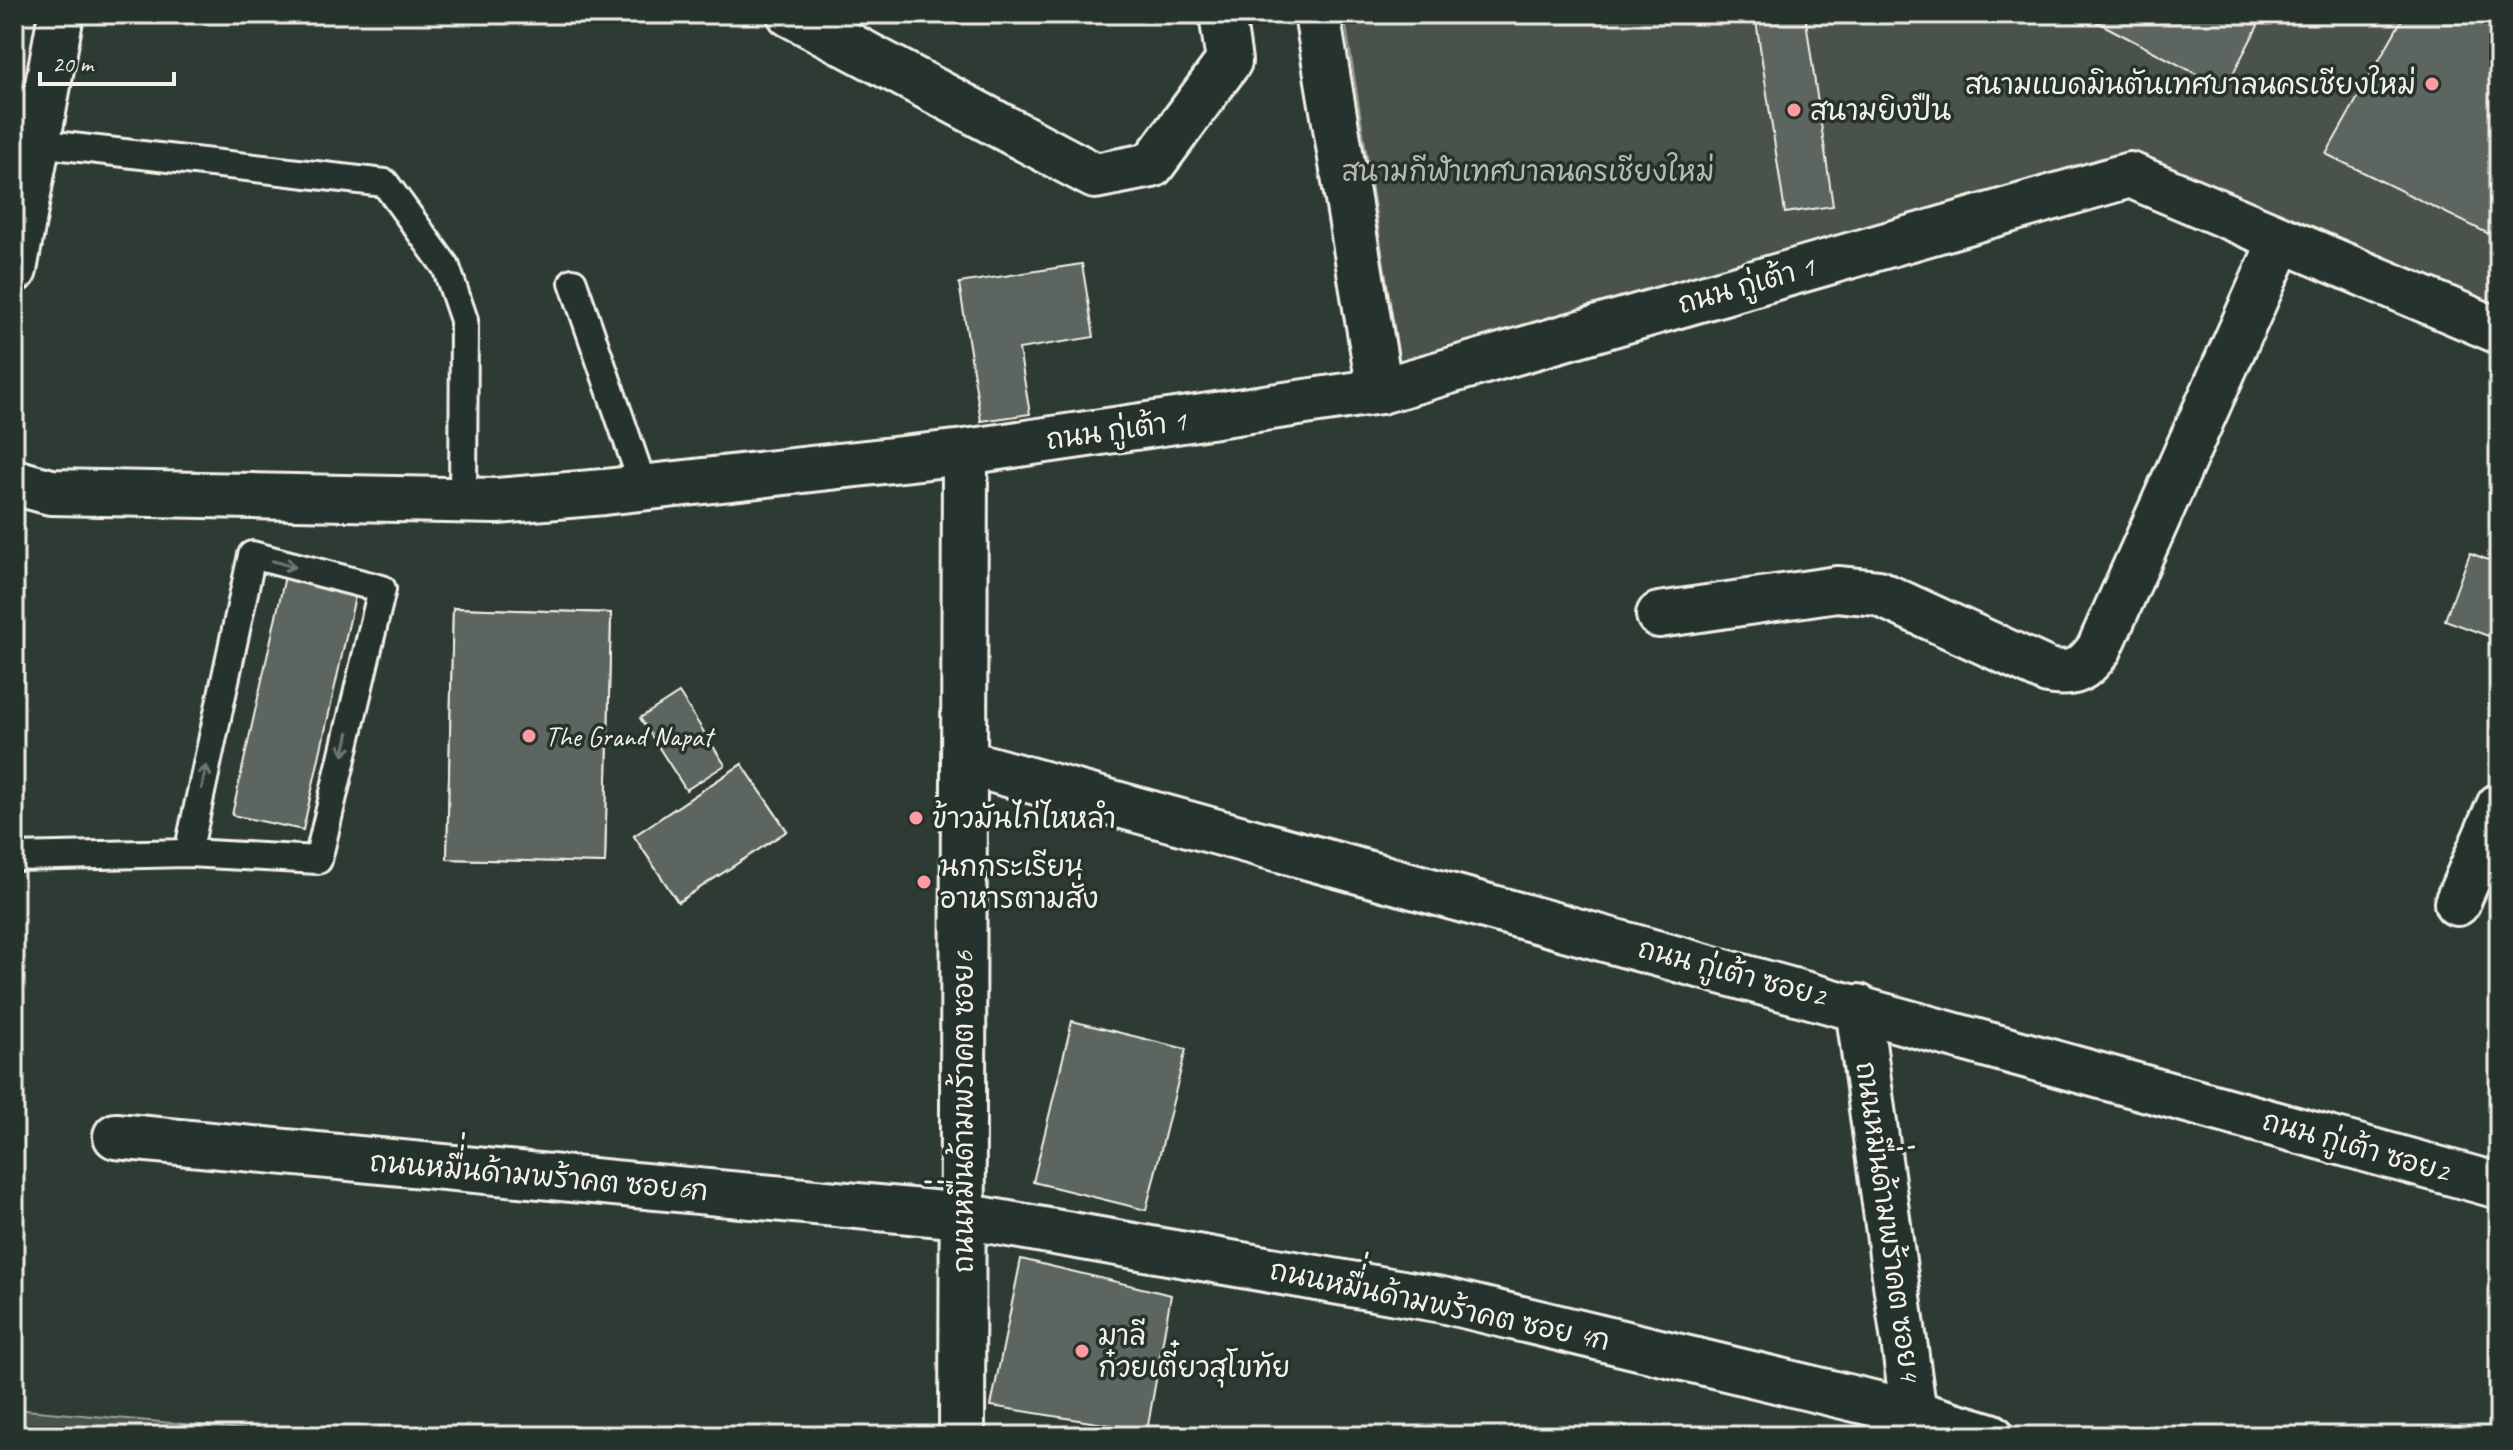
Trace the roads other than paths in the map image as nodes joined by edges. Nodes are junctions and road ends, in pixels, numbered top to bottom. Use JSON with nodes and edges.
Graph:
{"nodes":[{"id":1,"x":61,"y":14,"type":"edge"},
{"id":2,"x":790,"y":14,"type":"edge"},
{"id":3,"x":1222,"y":14,"type":"edge"},
{"id":4,"x":1317,"y":14,"type":"edge"},
{"id":5,"x":37,"y":143,"type":"junction"},
{"id":6,"x":2281,"y":241,"type":"junction"},
{"id":7,"x":14,"y":270,"type":"edge"},
{"id":8,"x":573,"y":282,"type":"dead end"},
{"id":9,"x":2499,"y":331,"type":"edge"},
{"id":10,"x":1380,"y":391,"type":"junction"},
{"id":11,"x":965,"y":452,"type":"junction"},
{"id":12,"x":14,"y":482,"type":"edge"},
{"id":13,"x":644,"y":488,"type":"junction"},
{"id":14,"x":463,"y":499,"type":"junction"},
{"id":15,"x":1659,"y":615,"type":"dead end"},
{"id":16,"x":964,"y":762,"type":"junction"},
{"id":17,"x":2499,"y":806,"type":"edge"},
{"id":18,"x":188,"y":853,"type":"junction"},
{"id":19,"x":14,"y":857,"type":"edge"},
{"id":20,"x":2457,"y":903,"type":"dead end"},
{"id":21,"x":1858,"y":1007,"type":"junction"},
{"id":22,"x":116,"y":1136,"type":"dead end"},
{"id":23,"x":2499,"y":1186,"type":"edge"},
{"id":24,"x":963,"y":1216,"type":"junction"},
{"id":25,"x":1916,"y":1425,"type":"edge"},
{"id":26,"x":962,"y":1436,"type":"edge"},
{"id":27,"x":1991,"y":1436,"type":"edge"}],
"edges":[{"from":1,"to":5,"type":"street"},
{"from":2,"to":3,"type":"street"},
{"from":4,"to":10,"type":"street"},
{"from":5,"to":7,"type":"street"},
{"from":5,"to":14,"type":"lane"},
{"from":6,"to":9,"type":"street","name":"ถนน กู่เต้า 1"},
{"from":6,"to":10,"type":"street","name":"ถนน กู่เต้า 1"},
{"from":6,"to":15,"type":"street"},
{"from":8,"to":13,"type":"lane"},
{"from":10,"to":11,"type":"street","name":"ถนน กู่เต้า 1"},
{"from":11,"to":13,"type":"street","name":"ถนน กู่เต้า 1"},
{"from":11,"to":16,"type":"street","name":"ถนนหมื่่นด้ามพร้าคต ซอย6"},
{"from":12,"to":14,"type":"street","name":"ถนน กู่เต้า 1"},
{"from":13,"to":14,"type":"street","name":"ถนน กู่เต้า 1"},
{"from":16,"to":21,"type":"street","name":"ถนน กู่เต้า ซอย2"},
{"from":16,"to":24,"type":"street","name":"ถนนหมื่่นด้ามพร้าคต ซอย6"},
{"from":17,"to":20,"type":"street"},
{"from":18,"to":18,"type":"lane","one_way":true},
{"from":18,"to":19,"type":"lane"},
{"from":21,"to":23,"type":"street","name":"ถนน กู่เต้า ซอย2"},
{"from":21,"to":25,"type":"street","name":"ถนนหมื่่นด้ามพร้าคต ซอย4"},
{"from":22,"to":24,"type":"street","name":"ถนนหมื่่นด้ามพร้าคต ซอย6ก"},
{"from":24,"to":25,"type":"street","name":"ถนนหมื่่นด้ามพร้าคต ซอย 4ก"},
{"from":24,"to":26,"type":"street","name":"ถนนหมื่่นด้ามพร้าคต ซอย6"},
{"from":25,"to":27,"type":"street","name":"ถนนหมื่่นด้ามพร้าคต ซอย 4ก"}]}
